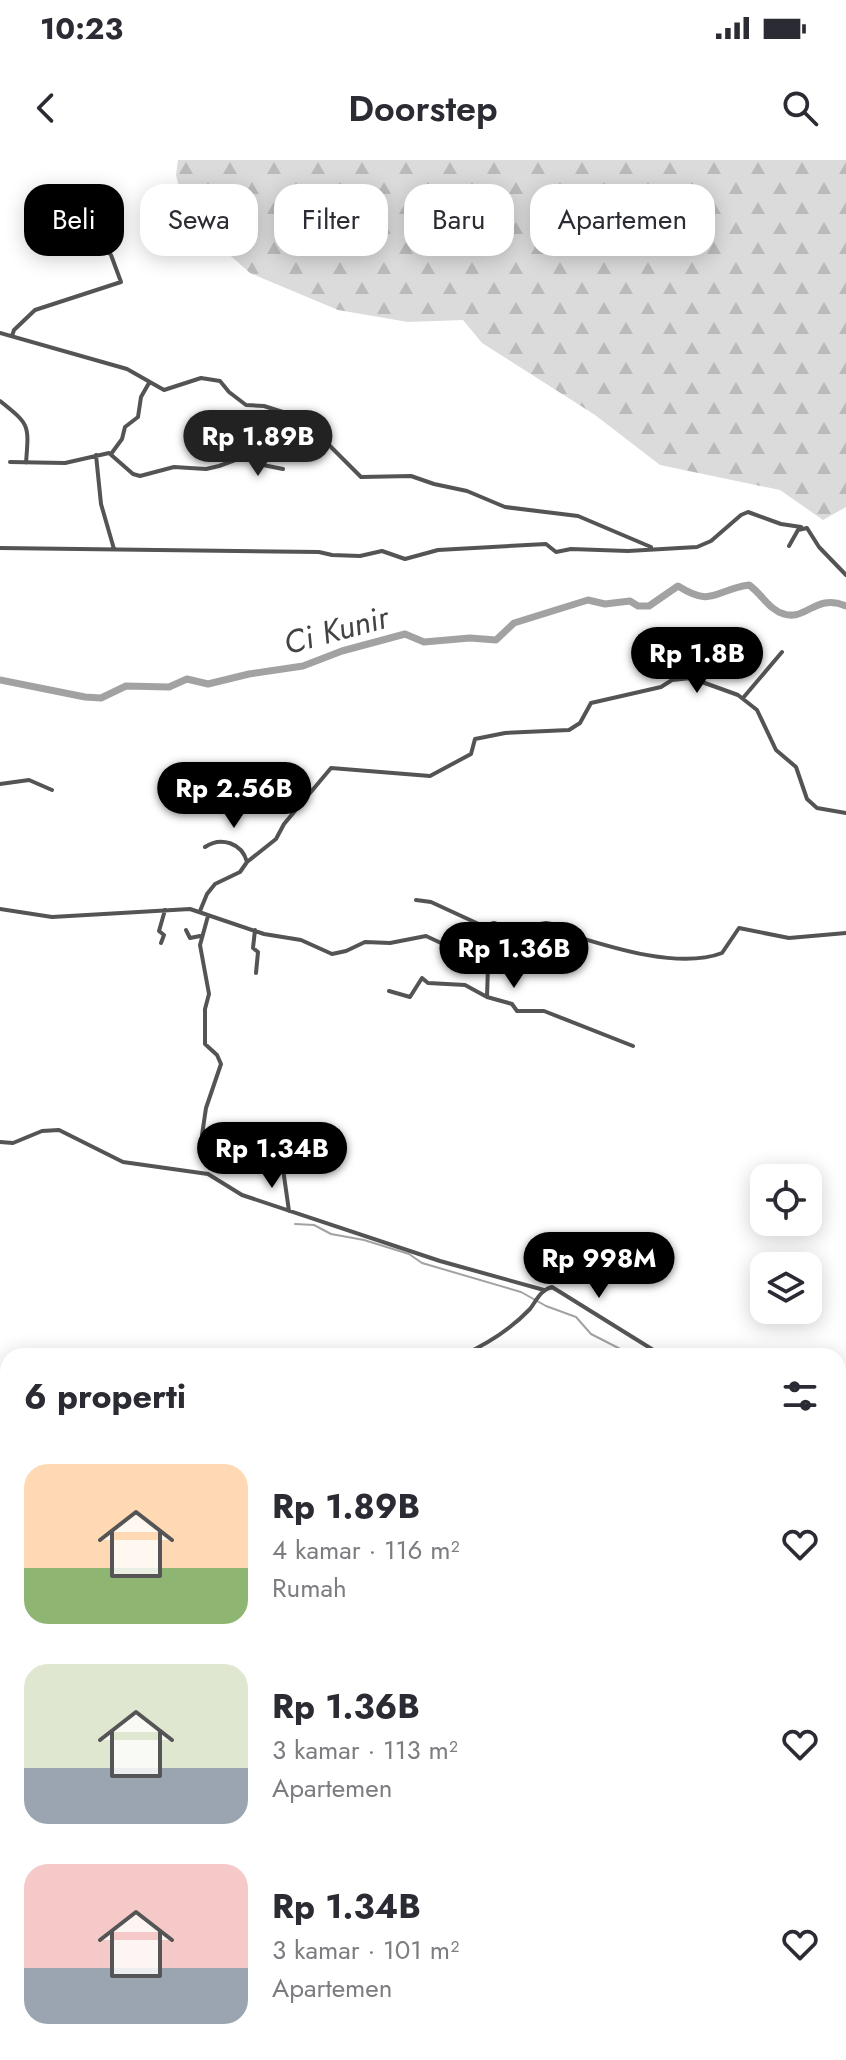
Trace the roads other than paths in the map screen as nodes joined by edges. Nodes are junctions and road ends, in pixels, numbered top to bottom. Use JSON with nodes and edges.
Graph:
{"nodes":[{"id":1,"x":111,"y":256,"type":"edge"},
{"id":2,"x":0,"y":333,"type":"edge"},
{"id":3,"x":12,"y":336,"type":"junction"},
{"id":4,"x":149,"y":383,"type":"junction"},
{"id":5,"x":0,"y":401,"type":"edge"},
{"id":6,"x":309,"y":428,"type":"junction"},
{"id":7,"x":301,"y":435,"type":"junction"},
{"id":8,"x":318,"y":435,"type":"junction"},
{"id":9,"x":111,"y":454,"type":"junction"},
{"id":10,"x":253,"y":454,"type":"junction"},
{"id":11,"x":96,"y":455,"type":"junction"},
{"id":12,"x":10,"y":462,"type":"dead end"},
{"id":13,"x":26,"y":463,"type":"junction"},
{"id":14,"x":283,"y":469,"type":"dead end"},
{"id":15,"x":801,"y":527,"type":"junction"},
{"id":16,"x":789,"y":546,"type":"dead end"},
{"id":17,"x":0,"y":548,"type":"edge"},
{"id":18,"x":652,"y":548,"type":"junction"},
{"id":19,"x":114,"y":549,"type":"junction"},
{"id":20,"x":846,"y":575,"type":"edge"},
{"id":21,"x":728,"y":640,"type":"dead end"},
{"id":22,"x":782,"y":652,"type":"dead end"},
{"id":23,"x":660,"y":653,"type":"dead end"},
{"id":24,"x":692,"y":677,"type":"junction"},
{"id":25,"x":743,"y":698,"type":"junction"},
{"id":26,"x":0,"y":784,"type":"edge"},
{"id":27,"x":52,"y":790,"type":"dead end"},
{"id":28,"x":846,"y":813,"type":"edge"},
{"id":29,"x":205,"y":847,"type":"dead end"},
{"id":30,"x":247,"y":862,"type":"junction"},
{"id":31,"x":416,"y":900,"type":"dead end"},
{"id":32,"x":0,"y":909,"type":"edge"},
{"id":33,"x":165,"y":910,"type":"junction"},
{"id":34,"x":200,"y":911,"type":"junction"},
{"id":35,"x":208,"y":916,"type":"junction"},
{"id":36,"x":186,"y":930,"type":"dead end"},
{"id":37,"x":255,"y":930,"type":"junction"},
{"id":38,"x":555,"y":932,"type":"junction"},
{"id":39,"x":846,"y":933,"type":"edge"},
{"id":40,"x":200,"y":936,"type":"junction"},
{"id":41,"x":161,"y":943,"type":"dead end"},
{"id":42,"x":488,"y":965,"type":"junction"},
{"id":43,"x":256,"y":973,"type":"dead end"},
{"id":44,"x":389,"y":991,"type":"dead end"},
{"id":45,"x":487,"y":997,"type":"junction"},
{"id":46,"x":633,"y":1046,"type":"dead end"},
{"id":47,"x":0,"y":1142,"type":"edge"},
{"id":48,"x":289,"y":1211,"type":"junction"},
{"id":49,"x":544,"y":1290,"type":"junction"},
{"id":50,"x":477,"y":1348,"type":"edge"},
{"id":51,"x":650,"y":1348,"type":"edge"}],
"edges":[{"from":1,"to":3,"type":"street"},
{"from":2,"to":3,"type":"street"},
{"from":3,"to":4,"type":"street"},
{"from":4,"to":6,"type":"street"},
{"from":4,"to":9,"type":"street"},
{"from":5,"to":13,"type":"street"},
{"from":6,"to":7,"type":"street"},
{"from":6,"to":8,"type":"street"},
{"from":7,"to":8,"type":"street"},
{"from":7,"to":10,"type":"street"},
{"from":8,"to":18,"type":"street"},
{"from":9,"to":10,"type":"street"},
{"from":9,"to":11,"type":"street"},
{"from":10,"to":14,"type":"street"},
{"from":11,"to":13,"type":"street"},
{"from":11,"to":19,"type":"street"},
{"from":12,"to":13,"type":"street"},
{"from":15,"to":16,"type":"street"},
{"from":15,"to":18,"type":"street"},
{"from":15,"to":20,"type":"street"},
{"from":17,"to":19,"type":"street"},
{"from":18,"to":19,"type":"street"},
{"from":21,"to":24,"type":"street"},
{"from":22,"to":25,"type":"street"},
{"from":23,"to":24,"type":"street"},
{"from":24,"to":25,"type":"street"},
{"from":24,"to":30,"type":"street"},
{"from":25,"to":28,"type":"street"},
{"from":26,"to":27,"type":"street"},
{"from":29,"to":30,"type":"street"},
{"from":30,"to":34,"type":"street"},
{"from":31,"to":38,"type":"street"},
{"from":32,"to":33,"type":"street"},
{"from":33,"to":34,"type":"street"},
{"from":33,"to":41,"type":"street"},
{"from":34,"to":35,"type":"street"},
{"from":35,"to":37,"type":"street"},
{"from":35,"to":40,"type":"street"},
{"from":36,"to":40,"type":"street"},
{"from":37,"to":42,"type":"street"},
{"from":37,"to":43,"type":"street"},
{"from":38,"to":39,"type":"street"},
{"from":38,"to":42,"type":"street"},
{"from":40,"to":48,"type":"street"},
{"from":42,"to":45,"type":"street"},
{"from":44,"to":45,"type":"street"},
{"from":45,"to":46,"type":"street"},
{"from":47,"to":48,"type":"street"},
{"from":48,"to":49,"type":"street"},
{"from":49,"to":50,"type":"street"},
{"from":49,"to":51,"type":"street"}]}
